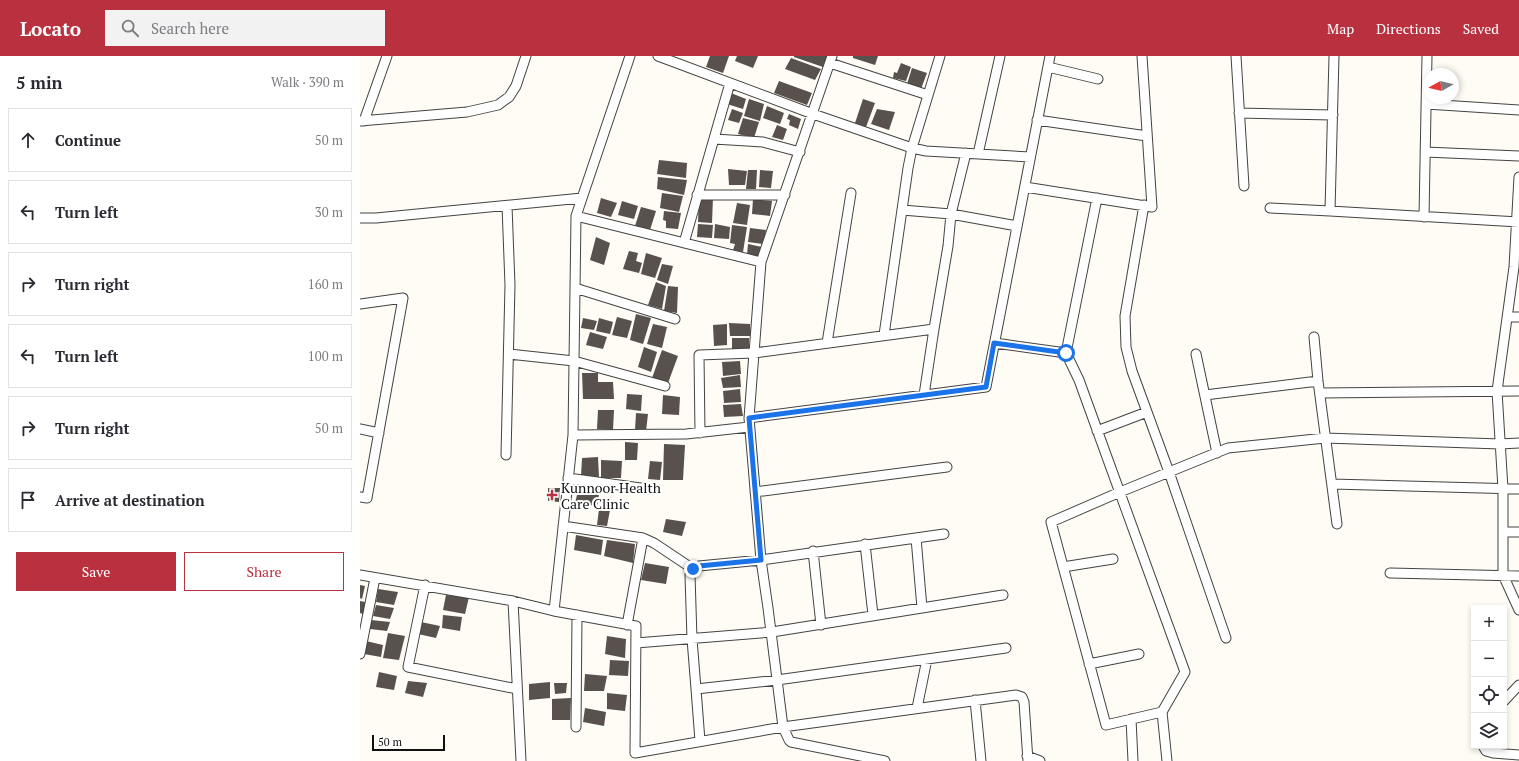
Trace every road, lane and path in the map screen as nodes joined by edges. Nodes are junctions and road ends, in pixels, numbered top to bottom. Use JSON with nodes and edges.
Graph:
{"nodes":[{"id":1,"x":387,"y":56,"type":"edge"},
{"id":2,"x":526,"y":56,"type":"edge"},
{"id":3,"x":630,"y":56,"type":"edge"},
{"id":4,"x":658,"y":56,"type":"edge"},
{"id":5,"x":940,"y":56,"type":"edge"},
{"id":6,"x":1000,"y":56,"type":"edge"},
{"id":7,"x":1050,"y":56,"type":"edge"},
{"id":8,"x":1142,"y":56,"type":"edge"},
{"id":9,"x":1236,"y":56,"type":"edge"},
{"id":10,"x":1334,"y":56,"type":"edge"},
{"id":11,"x":1427,"y":56,"type":"edge"},
{"id":12,"x":831,"y":60,"type":"edge"},
{"id":13,"x":1048,"y":67,"type":"junction"},
{"id":14,"x":1427,"y":68,"type":"edge"},
{"id":15,"x":1098,"y":79,"type":"dead end"},
{"id":16,"x":730,"y":83,"type":"junction"},
{"id":17,"x":928,"y":95,"type":"junction"},
{"id":18,"x":1426,"y":104,"type":"joint"},
{"id":19,"x":1519,"y":110,"type":"edge"},
{"id":20,"x":1239,"y":113,"type":"junction"},
{"id":21,"x":813,"y":114,"type":"junction"},
{"id":22,"x":1333,"y":115,"type":"junction"},
{"id":23,"x":1037,"y":120,"type":"junction"},
{"id":24,"x":362,"y":121,"type":"edge"},
{"id":25,"x":1147,"y":136,"type":"junction"},
{"id":26,"x":714,"y":139,"type":"junction"},
{"id":27,"x":912,"y":148,"type":"junction"},
{"id":28,"x":800,"y":152,"type":"junction"},
{"id":29,"x":1425,"y":152,"type":"junction"},
{"id":30,"x":966,"y":153,"type":"junction"},
{"id":31,"x":978,"y":154,"type":"junction"},
{"id":32,"x":1519,"y":156,"type":"edge"},
{"id":33,"x":1030,"y":157,"type":"junction"},
{"id":34,"x":1519,"y":177,"type":"edge"},
{"id":35,"x":1244,"y":186,"type":"dead end"},
{"id":36,"x":1024,"y":187,"type":"junction"},
{"id":37,"x":851,"y":193,"type":"dead end"},
{"id":38,"x":698,"y":195,"type":"junction"},
{"id":39,"x":785,"y":195,"type":"junction"},
{"id":40,"x":582,"y":198,"type":"junction"},
{"id":41,"x":1097,"y":198,"type":"junction"},
{"id":42,"x":1144,"y":205,"type":"junction"},
{"id":43,"x":507,"y":206,"type":"junction"},
{"id":44,"x":1270,"y":208,"type":"dead end"},
{"id":45,"x":902,"y":210,"type":"junction"},
{"id":46,"x":1330,"y":211,"type":"junction"},
{"id":47,"x":951,"y":214,"type":"junction"},
{"id":48,"x":576,"y":216,"type":"junction"},
{"id":49,"x":1424,"y":217,"type":"junction"},
{"id":50,"x":360,"y":218,"type":"edge"},
{"id":51,"x":1518,"y":222,"type":"edge"},
{"id":52,"x":1017,"y":226,"type":"junction"},
{"id":53,"x":684,"y":243,"type":"junction"},
{"id":54,"x":761,"y":262,"type":"junction"},
{"id":55,"x":1516,"y":276,"type":"edge"},
{"id":56,"x":575,"y":288,"type":"junction"},
{"id":57,"x":360,"y":304,"type":"edge"},
{"id":58,"x":1507,"y":317,"type":"junction"},
{"id":59,"x":1519,"y":317,"type":"edge"},
{"id":60,"x":676,"y":319,"type":"dead end"},
{"id":61,"x":934,"y":329,"type":"junction"},
{"id":62,"x":884,"y":336,"type":"junction"},
{"id":63,"x":1314,"y":337,"type":"dead end"},
{"id":64,"x":827,"y":343,"type":"junction"},
{"id":65,"x":994,"y":343,"type":"junction"},
{"id":66,"x":754,"y":353,"type":"junction"},
{"id":67,"x":1066,"y":353,"type":"junction"},
{"id":68,"x":509,"y":354,"type":"junction"},
{"id":69,"x":1196,"y":354,"type":"dead end"},
{"id":70,"x":574,"y":361,"type":"junction"},
{"id":71,"x":1318,"y":381,"type":"junction"},
{"id":72,"x":665,"y":386,"type":"dead end"},
{"id":73,"x":1498,"y":391,"type":"junction"},
{"id":74,"x":1519,"y":391,"type":"edge"},
{"id":75,"x":1320,"y":392,"type":"junction"},
{"id":76,"x":924,"y":395,"type":"junction"},
{"id":77,"x":1205,"y":395,"type":"junction"},
{"id":78,"x":1147,"y":412,"type":"junction"},
{"id":79,"x":749,"y":422,"type":"junction"},
{"id":80,"x":360,"y":429,"type":"edge"},
{"id":81,"x":1097,"y":431,"type":"junction"},
{"id":82,"x":379,"y":433,"type":"junction"},
{"id":83,"x":700,"y":433,"type":"junction"},
{"id":84,"x":573,"y":435,"type":"junction"},
{"id":85,"x":1325,"y":438,"type":"junction"},
{"id":86,"x":1519,"y":443,"type":"edge"},
{"id":87,"x":1500,"y":444,"type":"junction"},
{"id":88,"x":1217,"y":453,"type":"junction"},
{"id":89,"x":506,"y":455,"type":"dead end"},
{"id":90,"x":947,"y":467,"type":"dead end"},
{"id":91,"x":1169,"y":472,"type":"junction"},
{"id":92,"x":568,"y":478,"type":"junction"},
{"id":93,"x":1332,"y":484,"type":"junction"},
{"id":94,"x":1519,"y":488,"type":"edge"},
{"id":95,"x":648,"y":489,"type":"dead end"},
{"id":96,"x":1502,"y":489,"type":"junction"},
{"id":97,"x":754,"y":492,"type":"junction"},
{"id":98,"x":1120,"y":492,"type":"junction"},
{"id":99,"x":360,"y":497,"type":"edge"},
{"id":100,"x":1337,"y":524,"type":"dead end"},
{"id":101,"x":563,"y":526,"type":"junction"},
{"id":102,"x":1503,"y":532,"type":"junction"},
{"id":103,"x":1519,"y":532,"type":"edge"},
{"id":104,"x":944,"y":534,"type":"dead end"},
{"id":105,"x":643,"y":538,"type":"junction"},
{"id":106,"x":916,"y":538,"type":"junction"},
{"id":107,"x":865,"y":544,"type":"junction"},
{"id":108,"x":813,"y":551,"type":"junction"},
{"id":109,"x":1112,"y":559,"type":"dead end"},
{"id":110,"x":761,"y":560,"type":"junction"},
{"id":111,"x":1063,"y":567,"type":"junction"},
{"id":112,"x":693,"y":569,"type":"junction"},
{"id":113,"x":1390,"y":573,"type":"dead end"},
{"id":114,"x":360,"y":575,"type":"edge"},
{"id":115,"x":1503,"y":575,"type":"junction"},
{"id":116,"x":1519,"y":576,"type":"edge"},
{"id":117,"x":375,"y":578,"type":"junction"},
{"id":118,"x":425,"y":585,"type":"junction"},
{"id":119,"x":1003,"y":596,"type":"dead end"},
{"id":120,"x":513,"y":601,"type":"junction"},
{"id":121,"x":922,"y":608,"type":"junction"},
{"id":122,"x":1519,"y":610,"type":"edge"},
{"id":123,"x":554,"y":611,"type":"junction"},
{"id":124,"x":578,"y":615,"type":"junction"},
{"id":125,"x":873,"y":615,"type":"junction"},
{"id":126,"x":627,"y":625,"type":"junction"},
{"id":127,"x":821,"y":625,"type":"junction"},
{"id":128,"x":772,"y":632,"type":"junction"},
{"id":129,"x":1226,"y":638,"type":"dead end"},
{"id":130,"x":692,"y":639,"type":"junction"},
{"id":131,"x":636,"y":643,"type":"junction"},
{"id":132,"x":1006,"y":648,"type":"dead end"},
{"id":133,"x":360,"y":654,"type":"edge"},
{"id":134,"x":1139,"y":654,"type":"dead end"},
{"id":135,"x":927,"y":659,"type":"junction"},
{"id":136,"x":1089,"y":664,"type":"junction"},
{"id":137,"x":777,"y":680,"type":"junction"},
{"id":138,"x":1519,"y":685,"type":"edge"},
{"id":139,"x":518,"y":689,"type":"junction"},
{"id":140,"x":696,"y":689,"type":"junction"},
{"id":141,"x":1507,"y":698,"type":"edge"},
{"id":142,"x":975,"y":700,"type":"junction"},
{"id":143,"x":917,"y":708,"type":"junction"},
{"id":144,"x":1162,"y":712,"type":"junction"},
{"id":145,"x":1131,"y":719,"type":"junction"},
{"id":146,"x":783,"y":726,"type":"junction"},
{"id":147,"x":576,"y":727,"type":"dead end"},
{"id":148,"x":700,"y":740,"type":"junction"},
{"id":149,"x":1485,"y":749,"type":"edge"},
{"id":150,"x":1487,"y":749,"type":"edge"},
{"id":151,"x":1519,"y":755,"type":"edge"},
{"id":152,"x":1028,"y":759,"type":"edge"},
{"id":153,"x":521,"y":761,"type":"edge"},
{"id":154,"x":885,"y":761,"type":"edge"},
{"id":155,"x":981,"y":761,"type":"edge"},
{"id":156,"x":1040,"y":761,"type":"edge"},
{"id":157,"x":1133,"y":761,"type":"edge"},
{"id":158,"x":1167,"y":761,"type":"edge"},
{"id":159,"x":1487,"y":761,"type":"edge"}],
"edges":[{"from":1,"to":24,"type":"street"},
{"from":2,"to":24,"type":"street"},
{"from":3,"to":40,"type":"street"},
{"from":4,"to":16,"type":"street"},
{"from":5,"to":17,"type":"street"},
{"from":6,"to":31,"type":"street"},
{"from":7,"to":13,"type":"street"},
{"from":8,"to":25,"type":"street"},
{"from":9,"to":20,"type":"street"},
{"from":10,"to":22,"type":"street"},
{"from":11,"to":14,"type":"street"},
{"from":12,"to":17,"type":"street"},
{"from":12,"to":21,"type":"street"},
{"from":13,"to":15,"type":"street"},
{"from":13,"to":23,"type":"street"},
{"from":16,"to":21,"type":"street"},
{"from":16,"to":26,"type":"street"},
{"from":17,"to":27,"type":"street"},
{"from":18,"to":19,"type":"street"},
{"from":18,"to":29,"type":"street"},
{"from":20,"to":22,"type":"street"},
{"from":20,"to":35,"type":"street"},
{"from":21,"to":27,"type":"street"},
{"from":21,"to":28,"type":"street"},
{"from":22,"to":46,"type":"street"},
{"from":23,"to":25,"type":"street"},
{"from":23,"to":33,"type":"street"},
{"from":25,"to":42,"type":"street"},
{"from":26,"to":28,"type":"street"},
{"from":26,"to":38,"type":"street"},
{"from":27,"to":30,"type":"street"},
{"from":27,"to":45,"type":"street"},
{"from":28,"to":39,"type":"street"},
{"from":29,"to":32,"type":"street"},
{"from":29,"to":49,"type":"street"},
{"from":30,"to":31,"type":"street"},
{"from":30,"to":47,"type":"street"},
{"from":31,"to":33,"type":"street"},
{"from":33,"to":36,"type":"street"},
{"from":34,"to":51,"type":"street"},
{"from":36,"to":41,"type":"street"},
{"from":36,"to":52,"type":"street"},
{"from":37,"to":64,"type":"street"},
{"from":38,"to":39,"type":"street"},
{"from":38,"to":53,"type":"street"},
{"from":39,"to":54,"type":"street"},
{"from":40,"to":43,"type":"street"},
{"from":40,"to":48,"type":"street"},
{"from":41,"to":42,"type":"street"},
{"from":41,"to":67,"type":"street"},
{"from":42,"to":78,"type":"street"},
{"from":43,"to":50,"type":"street"},
{"from":43,"to":68,"type":"street"},
{"from":44,"to":46,"type":"street"},
{"from":45,"to":47,"type":"street"},
{"from":45,"to":62,"type":"street"},
{"from":46,"to":49,"type":"street"},
{"from":47,"to":52,"type":"street"},
{"from":47,"to":61,"type":"street"},
{"from":48,"to":53,"type":"street"},
{"from":48,"to":56,"type":"street"},
{"from":49,"to":51,"type":"street"},
{"from":51,"to":55,"type":"street"},
{"from":52,"to":65,"type":"street"},
{"from":53,"to":54,"type":"street"},
{"from":54,"to":66,"type":"street"},
{"from":55,"to":58,"type":"street"},
{"from":56,"to":60,"type":"street"},
{"from":56,"to":70,"type":"street"},
{"from":57,"to":82,"type":"street"},
{"from":58,"to":59,"type":"street"},
{"from":58,"to":73,"type":"street"},
{"from":61,"to":62,"type":"street"},
{"from":61,"to":76,"type":"street"},
{"from":62,"to":64,"type":"street"},
{"from":63,"to":71,"type":"street"},
{"from":64,"to":66,"type":"street"},
{"from":65,"to":67,"type":"street"},
{"from":65,"to":76,"type":"street"},
{"from":66,"to":79,"type":"street"},
{"from":66,"to":83,"type":"street"},
{"from":67,"to":81,"type":"street"},
{"from":68,"to":70,"type":"street"},
{"from":68,"to":89,"type":"street"},
{"from":69,"to":77,"type":"street"},
{"from":70,"to":72,"type":"street"},
{"from":70,"to":84,"type":"street"},
{"from":71,"to":75,"type":"street"},
{"from":71,"to":77,"type":"street"},
{"from":73,"to":74,"type":"street"},
{"from":73,"to":75,"type":"street"},
{"from":73,"to":87,"type":"street"},
{"from":75,"to":85,"type":"street"},
{"from":76,"to":79,"type":"street"},
{"from":77,"to":88,"type":"street"},
{"from":78,"to":81,"type":"street"},
{"from":78,"to":91,"type":"street"},
{"from":79,"to":83,"type":"street"},
{"from":79,"to":97,"type":"street"},
{"from":80,"to":82,"type":"street"},
{"from":81,"to":98,"type":"street"},
{"from":82,"to":99,"type":"street"},
{"from":83,"to":84,"type":"street"},
{"from":84,"to":92,"type":"street"},
{"from":85,"to":87,"type":"street"},
{"from":85,"to":88,"type":"street"},
{"from":85,"to":93,"type":"street"},
{"from":86,"to":87,"type":"street"},
{"from":87,"to":96,"type":"street"},
{"from":88,"to":91,"type":"street"},
{"from":90,"to":97,"type":"street"},
{"from":91,"to":98,"type":"street"},
{"from":91,"to":129,"type":"street"},
{"from":92,"to":95,"type":"street"},
{"from":92,"to":101,"type":"street"},
{"from":93,"to":96,"type":"street"},
{"from":93,"to":100,"type":"street"},
{"from":94,"to":96,"type":"street"},
{"from":96,"to":102,"type":"street"},
{"from":97,"to":110,"type":"street"},
{"from":98,"to":111,"type":"street"},
{"from":98,"to":144,"type":"street"},
{"from":101,"to":105,"type":"street"},
{"from":101,"to":123,"type":"street"},
{"from":102,"to":103,"type":"street"},
{"from":102,"to":115,"type":"street"},
{"from":104,"to":106,"type":"street"},
{"from":105,"to":112,"type":"street"},
{"from":105,"to":126,"type":"street"},
{"from":106,"to":107,"type":"street"},
{"from":106,"to":121,"type":"street"},
{"from":107,"to":108,"type":"street"},
{"from":107,"to":125,"type":"street"},
{"from":108,"to":110,"type":"street"},
{"from":108,"to":127,"type":"street"},
{"from":109,"to":111,"type":"street"},
{"from":110,"to":112,"type":"street"},
{"from":110,"to":128,"type":"street"},
{"from":111,"to":136,"type":"street"},
{"from":112,"to":130,"type":"street"},
{"from":113,"to":115,"type":"street"},
{"from":114,"to":117,"type":"street"},
{"from":115,"to":116,"type":"street"},
{"from":115,"to":122,"type":"street"},
{"from":117,"to":118,"type":"street"},
{"from":117,"to":133,"type":"street"},
{"from":118,"to":120,"type":"street"},
{"from":118,"to":139,"type":"street"},
{"from":119,"to":121,"type":"street"},
{"from":120,"to":123,"type":"street"},
{"from":120,"to":139,"type":"street"},
{"from":121,"to":125,"type":"street"},
{"from":123,"to":124,"type":"street"},
{"from":124,"to":126,"type":"street"},
{"from":124,"to":147,"type":"street"},
{"from":125,"to":127,"type":"street"},
{"from":126,"to":131,"type":"street"},
{"from":127,"to":128,"type":"street"},
{"from":128,"to":130,"type":"street"},
{"from":128,"to":137,"type":"street"},
{"from":130,"to":131,"type":"street"},
{"from":130,"to":140,"type":"street"},
{"from":131,"to":148,"type":"street"},
{"from":132,"to":135,"type":"street"},
{"from":134,"to":136,"type":"street"},
{"from":135,"to":137,"type":"street"},
{"from":135,"to":143,"type":"street"},
{"from":136,"to":145,"type":"street"},
{"from":137,"to":140,"type":"street"},
{"from":137,"to":146,"type":"street"},
{"from":138,"to":141,"type":"street"},
{"from":139,"to":153,"type":"street"},
{"from":140,"to":148,"type":"street"},
{"from":142,"to":143,"type":"street"},
{"from":142,"to":152,"type":"street"},
{"from":142,"to":155,"type":"street"},
{"from":143,"to":146,"type":"street"},
{"from":144,"to":145,"type":"street"},
{"from":144,"to":158,"type":"street"},
{"from":145,"to":157,"type":"street"},
{"from":146,"to":148,"type":"street"},
{"from":146,"to":154,"type":"street"},
{"from":149,"to":159,"type":"street"},
{"from":150,"to":151,"type":"street"},
{"from":152,"to":156,"type":"street"}]}
